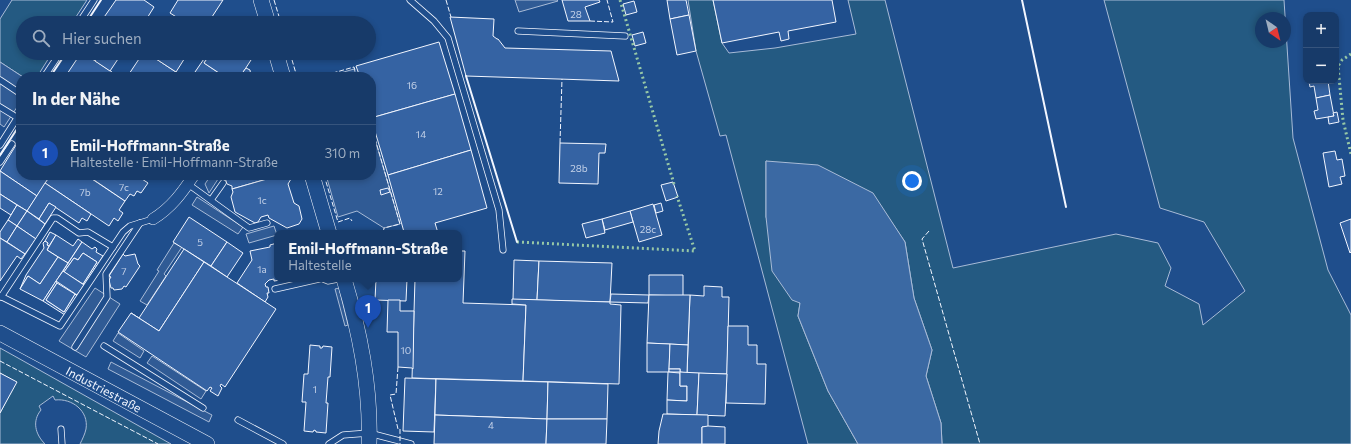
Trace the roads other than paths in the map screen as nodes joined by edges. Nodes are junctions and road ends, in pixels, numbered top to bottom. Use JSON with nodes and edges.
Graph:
{"nodes":[{"id":1,"x":94,"y":0,"type":"edge"},
{"id":2,"x":261,"y":0,"type":"edge"},
{"id":3,"x":410,"y":0,"type":"edge"},
{"id":4,"x":84,"y":16,"type":"edge"},
{"id":5,"x":266,"y":16,"type":"edge"},
{"id":6,"x":518,"y":31,"type":"dead end"},
{"id":7,"x":625,"y":36,"type":"dead end"},
{"id":8,"x":55,"y":60,"type":"edge"},
{"id":9,"x":278,"y":60,"type":"edge"},
{"id":10,"x":47,"y":72,"type":"edge"},
{"id":11,"x":282,"y":72,"type":"edge"},
{"id":12,"x":0,"y":80,"type":"edge"},
{"id":13,"x":16,"y":91,"type":"edge"},
{"id":14,"x":0,"y":107,"type":"edge"},
{"id":15,"x":16,"y":114,"type":"edge"},
{"id":16,"x":16,"y":120,"type":"edge"},
{"id":17,"x":12,"y":144,"type":"dead end"},
{"id":18,"x":0,"y":145,"type":"edge"},
{"id":19,"x":0,"y":162,"type":"edge"},
{"id":20,"x":190,"y":180,"type":"edge"},
{"id":21,"x":192,"y":180,"type":"edge"},
{"id":22,"x":313,"y":180,"type":"edge"},
{"id":23,"x":223,"y":183,"type":"dead end"},
{"id":24,"x":210,"y":200,"type":"junction"},
{"id":25,"x":152,"y":220,"type":"joint"},
{"id":26,"x":140,"y":223,"type":"junction"},
{"id":27,"x":267,"y":223,"type":"dead end"},
{"id":28,"x":328,"y":230,"type":"edge"},
{"id":29,"x":113,"y":248,"type":"junction"},
{"id":30,"x":503,"y":250,"type":"dead end"},
{"id":31,"x":304,"y":282,"type":"edge"},
{"id":32,"x":345,"y":282,"type":"edge"},
{"id":33,"x":275,"y":288,"type":"dead end"},
{"id":34,"x":0,"y":296,"type":"edge"},
{"id":35,"x":0,"y":333,"type":"edge"},
{"id":36,"x":104,"y":346,"type":"dead end"},
{"id":37,"x":75,"y":347,"type":"dead end"},
{"id":38,"x":203,"y":408,"type":"dead end"},
{"id":39,"x":238,"y":420,"type":"dead end"},
{"id":40,"x":61,"y":428,"type":"dead end"},
{"id":41,"x":369,"y":439,"type":"edge"},
{"id":42,"x":62,"y":444,"type":"edge"},
{"id":43,"x":207,"y":444,"type":"edge"},
{"id":44,"x":283,"y":444,"type":"edge"},
{"id":45,"x":329,"y":444,"type":"edge"},
{"id":46,"x":411,"y":444,"type":"edge"}],
"edges":[{"from":1,"to":4,"type":"lane"},
{"from":2,"to":5,"type":"street"},
{"from":3,"to":30,"type":"lane"},
{"from":6,"to":7,"type":"lane"},
{"from":8,"to":10,"type":"lane"},
{"from":9,"to":11,"type":"street"},
{"from":12,"to":13,"type":"lane"},
{"from":14,"to":15,"type":"lane"},
{"from":16,"to":18,"type":"lane"},
{"from":17,"to":19,"type":"lane"},
{"from":20,"to":25,"type":"street"},
{"from":21,"to":24,"type":"lane"},
{"from":22,"to":28,"type":"street"},
{"from":23,"to":24,"type":"lane"},
{"from":24,"to":27,"type":"lane"},
{"from":25,"to":26,"type":"lane"},
{"from":26,"to":29,"type":"lane"},
{"from":26,"to":37,"type":"lane"},
{"from":29,"to":34,"type":"lane"},
{"from":29,"to":34,"type":"lane"},
{"from":31,"to":33,"type":"lane"},
{"from":32,"to":41,"type":"street"},
{"from":35,"to":43,"type":"street","name":"Industriestraße"},
{"from":36,"to":38,"type":"lane"},
{"from":39,"to":44,"type":"lane"},
{"from":40,"to":42,"type":"lane"},
{"from":41,"to":45,"type":"lane"},
{"from":41,"to":46,"type":"lane"}]}
